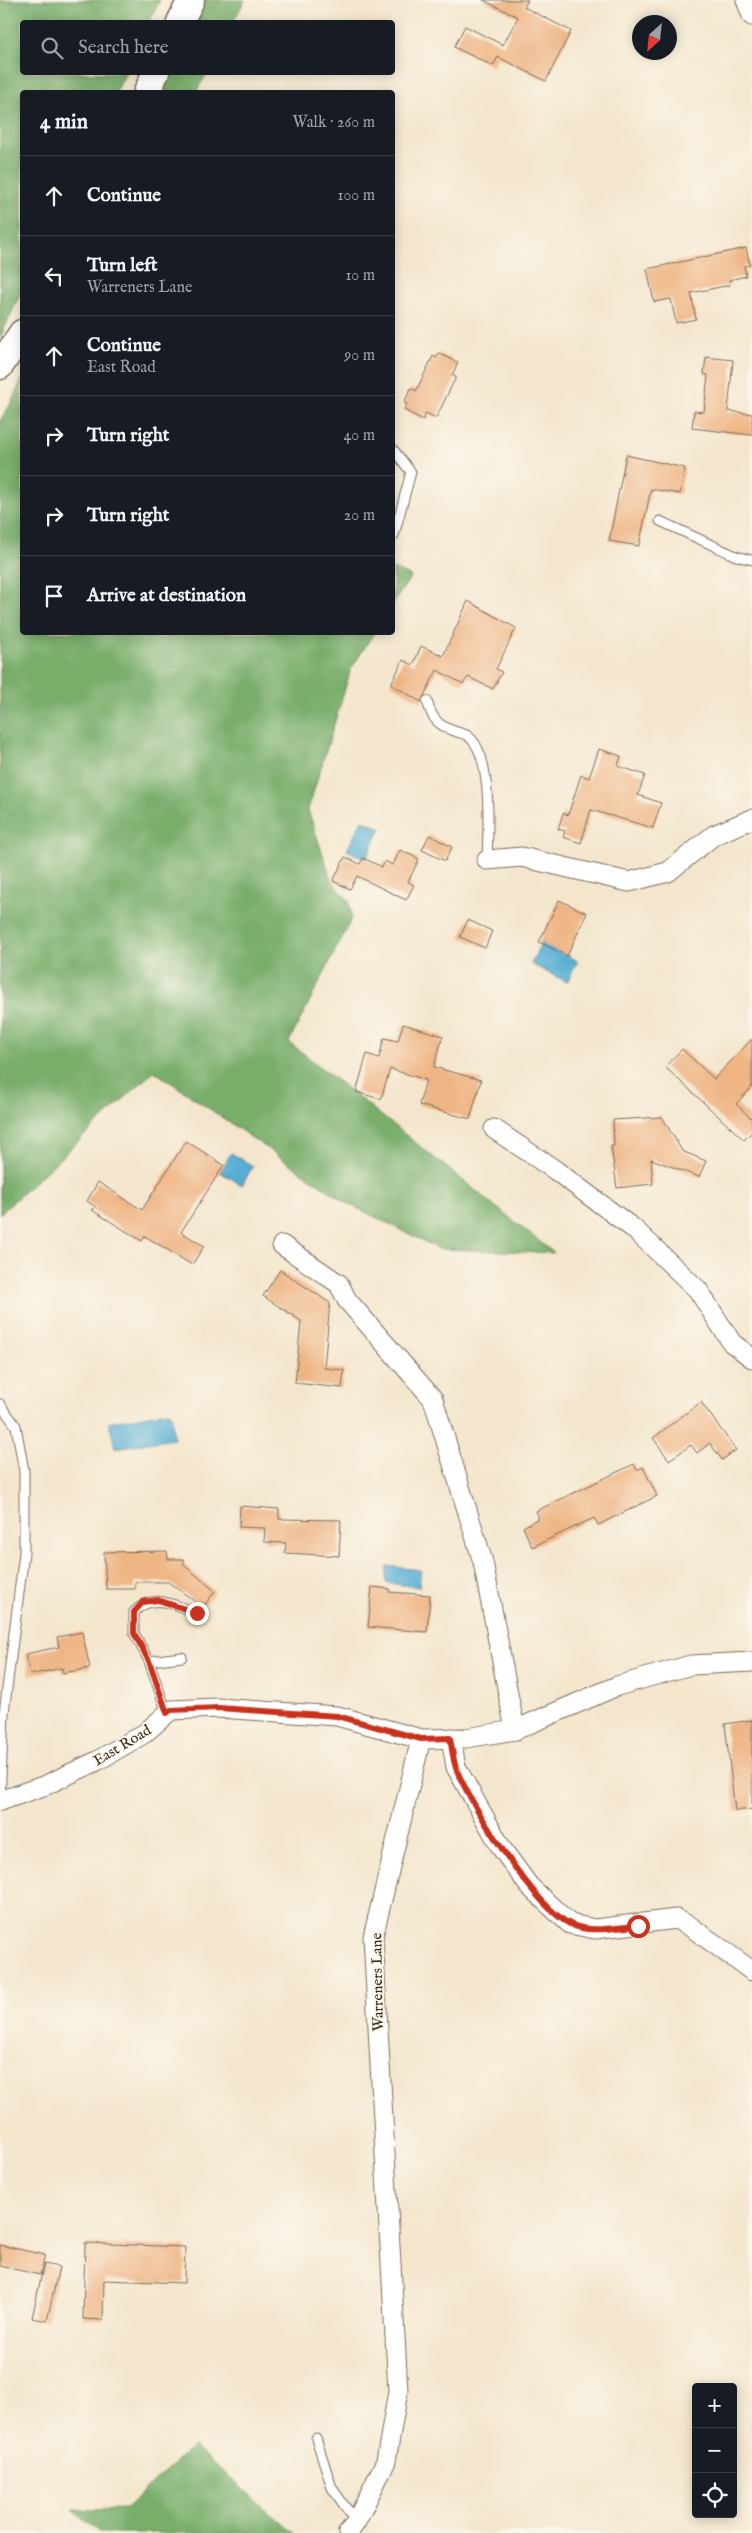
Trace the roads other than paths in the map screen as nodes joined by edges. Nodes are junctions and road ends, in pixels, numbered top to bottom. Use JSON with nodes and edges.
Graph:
{"nodes":[{"id":1,"x":191,"y":0,"type":"edge"},
{"id":2,"x":746,"y":0,"type":"edge"},
{"id":3,"x":752,"y":16,"type":"edge"},
{"id":4,"x":181,"y":20,"type":"edge"},
{"id":5,"x":155,"y":75,"type":"edge"},
{"id":6,"x":148,"y":90,"type":"edge"},
{"id":7,"x":20,"y":339,"type":"edge"},
{"id":8,"x":0,"y":366,"type":"edge"},
{"id":9,"x":395,"y":452,"type":"edge"},
{"id":10,"x":660,"y":521,"type":"dead end"},
{"id":11,"x":395,"y":531,"type":"edge"},
{"id":12,"x":752,"y":560,"type":"edge"},
{"id":13,"x":427,"y":701,"type":"dead end"},
{"id":14,"x":752,"y":819,"type":"edge"},
{"id":15,"x":487,"y":860,"type":"joint"},
{"id":16,"x":494,"y":1129,"type":"dead end"},
{"id":17,"x":282,"y":1245,"type":"dead end"},
{"id":18,"x":752,"y":1358,"type":"edge"},
{"id":19,"x":0,"y":1404,"type":"edge"},
{"id":20,"x":197,"y":1613,"type":"dead end"},
{"id":21,"x":182,"y":1658,"type":"dead end"},
{"id":22,"x":149,"y":1661,"type":"junction"},
{"id":23,"x":752,"y":1662,"type":"edge"},
{"id":24,"x":167,"y":1713,"type":"junction"},
{"id":25,"x":515,"y":1730,"type":"junction"},
{"id":26,"x":450,"y":1738,"type":"junction"},
{"id":27,"x":421,"y":1739,"type":"junction"},
{"id":28,"x":0,"y":1800,"type":"edge"},
{"id":29,"x":752,"y":1971,"type":"edge"},
{"id":30,"x":316,"y":2438,"type":"dead end"},
{"id":31,"x":352,"y":2528,"type":"edge"}],
"edges":[{"from":1,"to":4,"type":"main road"},
{"from":2,"to":3,"type":"street"},
{"from":5,"to":6,"type":"main road"},
{"from":7,"to":8,"type":"main road"},
{"from":9,"to":11,"type":"lane"},
{"from":10,"to":12,"type":"lane"},
{"from":13,"to":15,"type":"lane"},
{"from":14,"to":15,"type":"street"},
{"from":16,"to":18,"type":"street"},
{"from":17,"to":25,"type":"street"},
{"from":19,"to":28,"type":"lane"},
{"from":20,"to":22,"type":"lane"},
{"from":21,"to":22,"type":"lane"},
{"from":22,"to":24,"type":"lane"},
{"from":23,"to":25,"type":"street"},
{"from":24,"to":27,"type":"street"},
{"from":24,"to":28,"type":"street","name":"East Road"},
{"from":25,"to":26,"type":"street"},
{"from":26,"to":27,"type":"street"},
{"from":26,"to":29,"type":"street"},
{"from":27,"to":31,"type":"street","name":"Warreners Lane"},
{"from":30,"to":31,"type":"lane"}]}
